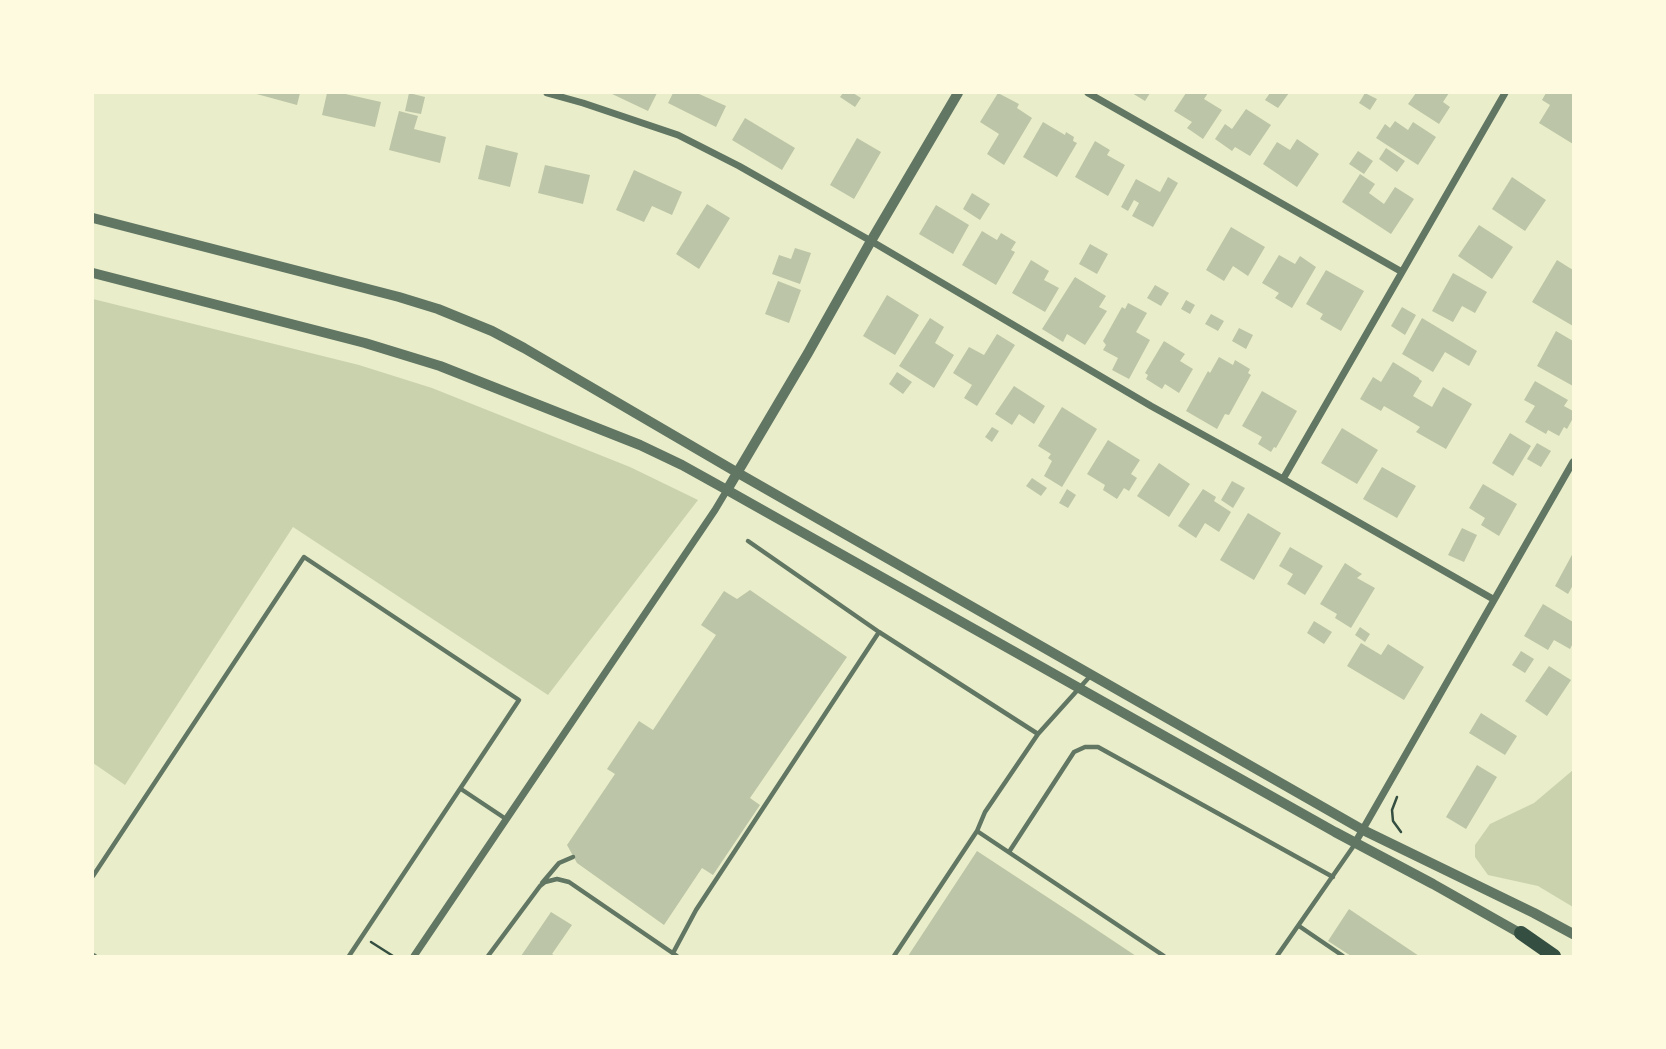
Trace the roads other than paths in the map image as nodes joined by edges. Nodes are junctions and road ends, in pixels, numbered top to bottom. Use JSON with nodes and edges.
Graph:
{"nodes":[{"id":1,"x":547,"y":93,"type":"edge"},
{"id":2,"x":958,"y":93,"type":"edge"},
{"id":3,"x":1088,"y":93,"type":"edge"},
{"id":4,"x":1505,"y":93,"type":"edge"},
{"id":5,"x":93,"y":218,"type":"edge"},
{"id":6,"x":871,"y":241,"type":"junction"},
{"id":7,"x":1402,"y":272,"type":"junction"},
{"id":8,"x":93,"y":273,"type":"edge"},
{"id":9,"x":1573,"y":461,"type":"edge"},
{"id":10,"x":738,"y":472,"type":"junction"},
{"id":11,"x":1283,"y":479,"type":"junction"},
{"id":12,"x":727,"y":490,"type":"junction"},
{"id":13,"x":748,"y":541,"type":"dead end"},
{"id":14,"x":1493,"y":599,"type":"junction"},
{"id":15,"x":879,"y":632,"type":"junction"},
{"id":16,"x":1092,"y":674,"type":"junction"},
{"id":17,"x":1079,"y":688,"type":"junction"},
{"id":18,"x":1038,"y":734,"type":"junction"},
{"id":19,"x":460,"y":789,"type":"junction"},
{"id":20,"x":507,"y":820,"type":"junction"},
{"id":21,"x":1363,"y":830,"type":"junction"},
{"id":22,"x":977,"y":831,"type":"junction"},
{"id":23,"x":1355,"y":843,"type":"junction"},
{"id":24,"x":1009,"y":852,"type":"junction"},
{"id":25,"x":573,"y":857,"type":"dead end"},
{"id":26,"x":93,"y":876,"type":"edge"},
{"id":27,"x":1333,"y":877,"type":"junction"},
{"id":28,"x":540,"y":886,"type":"junction"},
{"id":29,"x":1299,"y":926,"type":"junction"},
{"id":30,"x":1521,"y":933,"type":"junction"},
{"id":31,"x":1573,"y":934,"type":"edge"},
{"id":32,"x":675,"y":955,"type":"edge"},
{"id":33,"x":349,"y":956,"type":"edge"},
{"id":34,"x":414,"y":956,"type":"edge"},
{"id":35,"x":488,"y":956,"type":"edge"},
{"id":36,"x":894,"y":956,"type":"edge"},
{"id":37,"x":1164,"y":956,"type":"edge"},
{"id":38,"x":1277,"y":956,"type":"edge"},
{"id":39,"x":1343,"y":956,"type":"edge"},
{"id":40,"x":1554,"y":956,"type":"edge"},
{"id":41,"x":1562,"y":956,"type":"edge"}],
"edges":[{"from":1,"to":6,"type":"street"},
{"from":2,"to":6,"type":"street"},
{"from":3,"to":7,"type":"street"},
{"from":4,"to":7,"type":"street"},
{"from":5,"to":10,"type":"street"},
{"from":6,"to":10,"type":"street"},
{"from":6,"to":11,"type":"street"},
{"from":7,"to":11,"type":"street"},
{"from":8,"to":12,"type":"street"},
{"from":9,"to":14,"type":"street"},
{"from":10,"to":12,"type":"street"},
{"from":10,"to":16,"type":"street"},
{"from":11,"to":14,"type":"street"},
{"from":12,"to":17,"type":"street"},
{"from":12,"to":20,"type":"street"},
{"from":13,"to":15,"type":"lane"},
{"from":14,"to":21,"type":"street"},
{"from":15,"to":18,"type":"lane"},
{"from":15,"to":32,"type":"lane"},
{"from":16,"to":17,"type":"lane"},
{"from":16,"to":21,"type":"street"},
{"from":17,"to":18,"type":"lane"},
{"from":17,"to":23,"type":"street"},
{"from":18,"to":22,"type":"lane"},
{"from":19,"to":20,"type":"lane"},
{"from":19,"to":26,"type":"lane"},
{"from":19,"to":33,"type":"lane"},
{"from":20,"to":34,"type":"street"},
{"from":21,"to":23,"type":"street"},
{"from":21,"to":31,"type":"street"},
{"from":22,"to":24,"type":"lane"},
{"from":22,"to":36,"type":"lane"},
{"from":23,"to":27,"type":"lane"},
{"from":23,"to":30,"type":"street"},
{"from":24,"to":27,"type":"lane"},
{"from":24,"to":37,"type":"lane"},
{"from":25,"to":28,"type":"lane"},
{"from":27,"to":29,"type":"lane"},
{"from":28,"to":32,"type":"lane"},
{"from":28,"to":35,"type":"lane"},
{"from":29,"to":38,"type":"lane"},
{"from":29,"to":39,"type":"lane"},
{"from":30,"to":40,"type":"highway"},
{"from":30,"to":41,"type":"street"}]}
